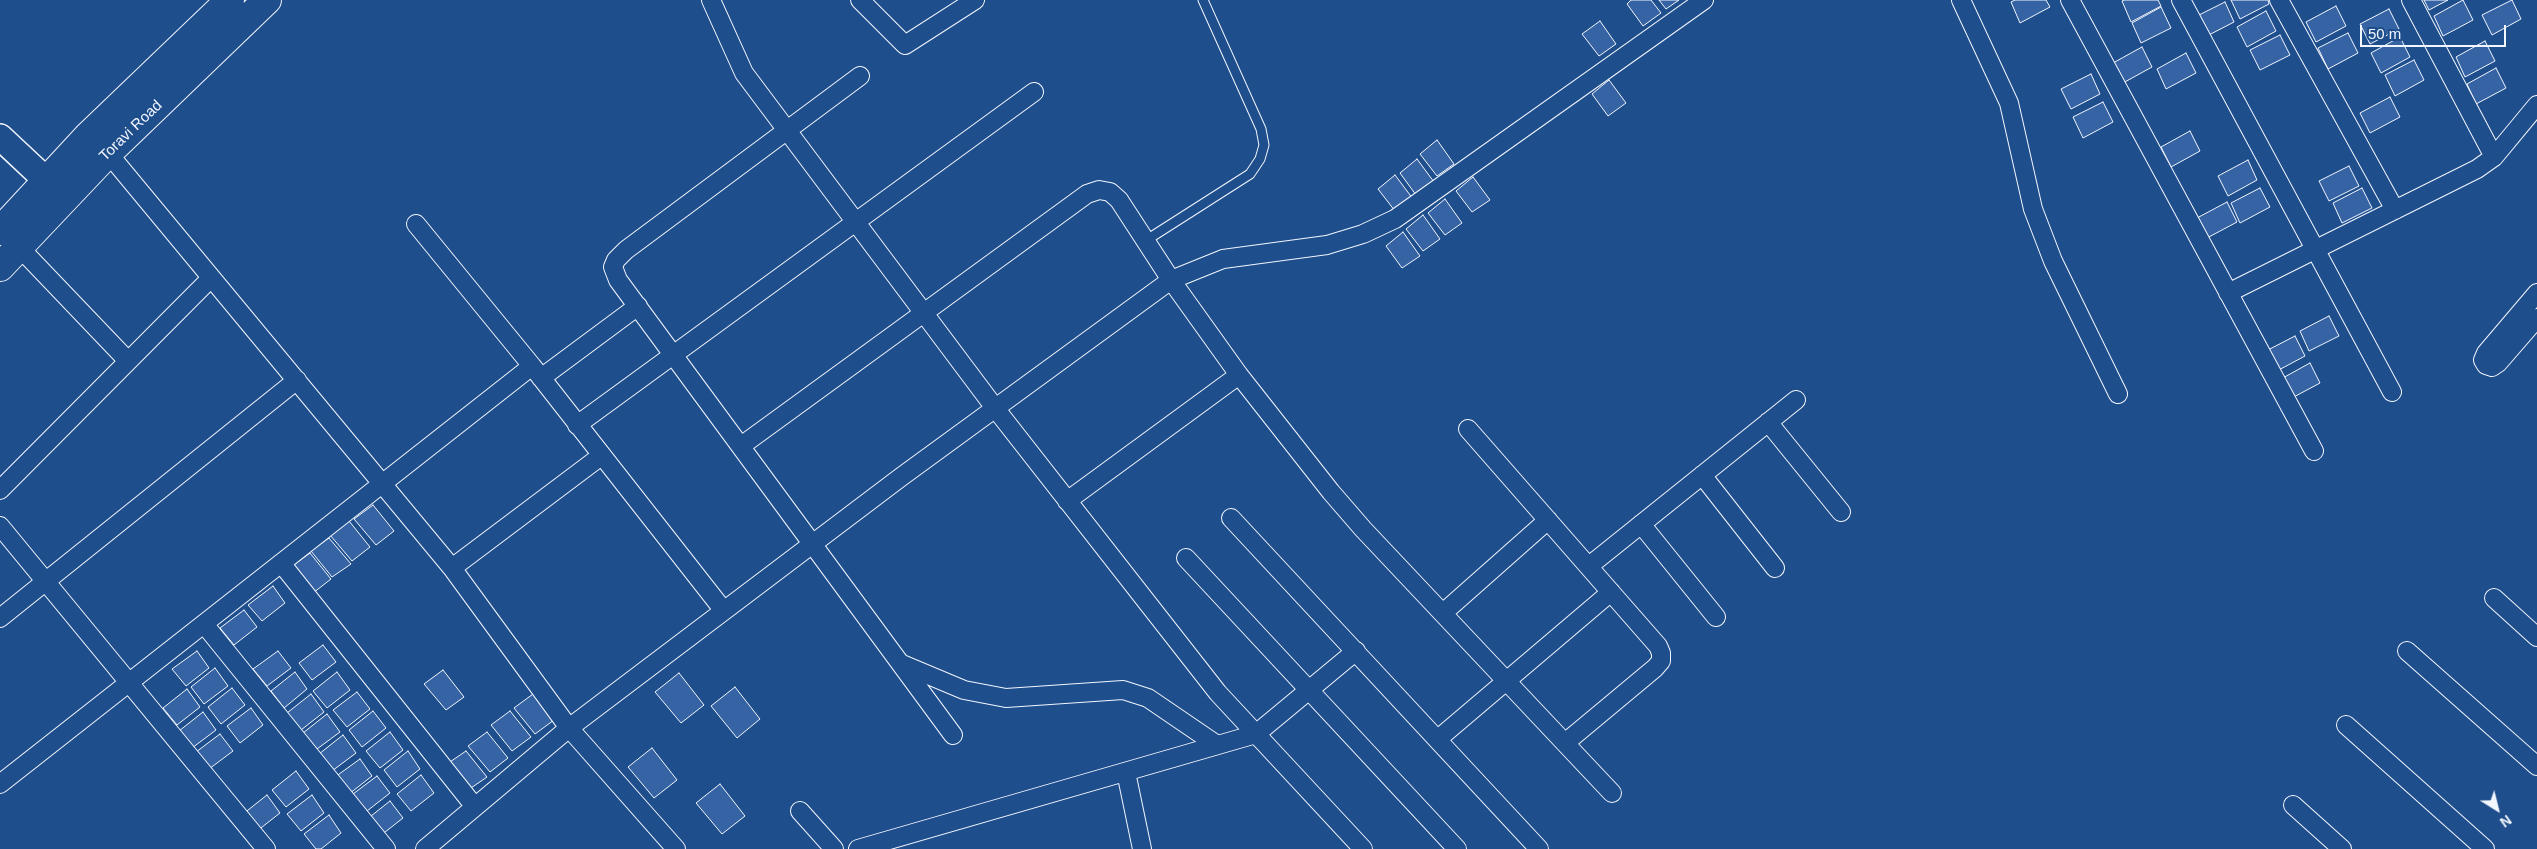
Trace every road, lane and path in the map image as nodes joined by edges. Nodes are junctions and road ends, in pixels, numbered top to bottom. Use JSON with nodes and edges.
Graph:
{"nodes":[{"id":1,"x":230,"y":0,"type":"edge"},
{"id":2,"x":267,"y":0,"type":"edge"},
{"id":3,"x":711,"y":0,"type":"edge"},
{"id":4,"x":860,"y":0,"type":"edge"},
{"id":5,"x":975,"y":0,"type":"edge"},
{"id":6,"x":1203,"y":0,"type":"edge"},
{"id":7,"x":1704,"y":0,"type":"edge"},
{"id":8,"x":1961,"y":0,"type":"edge"},
{"id":9,"x":2070,"y":0,"type":"edge"},
{"id":10,"x":2181,"y":0,"type":"edge"},
{"id":11,"x":2280,"y":0,"type":"edge"},
{"id":12,"x":2411,"y":0,"type":"edge"},
{"id":13,"x":860,"y":76,"type":"dead end"},
{"id":14,"x":1034,"y":92,"type":"dead end"},
{"id":15,"x":2537,"y":105,"type":"edge"},
{"id":16,"x":787,"y":130,"type":"junction"},
{"id":17,"x":0,"y":137,"type":"edge"},
{"id":18,"x":108,"y":153,"type":"junction"},
{"id":19,"x":2494,"y":157,"type":"junction"},
{"id":20,"x":47,"y":181,"type":"junction"},
{"id":21,"x":2395,"y":210,"type":"junction"},
{"id":22,"x":855,"y":222,"type":"junction"},
{"id":23,"x":416,"y":224,"type":"dead end"},
{"id":24,"x":10,"y":239,"type":"edge"},
{"id":25,"x":1145,"y":241,"type":"junction"},
{"id":26,"x":2315,"y":249,"type":"junction"},
{"id":27,"x":0,"y":267,"type":"edge"},
{"id":28,"x":211,"y":278,"type":"junction"},
{"id":29,"x":1171,"y":280,"type":"junction"},
{"id":30,"x":2228,"y":292,"type":"junction"},
{"id":31,"x":2537,"y":293,"type":"edge"},
{"id":32,"x":638,"y":306,"type":"junction"},
{"id":33,"x":924,"y":313,"type":"junction"},
{"id":34,"x":2537,"y":318,"type":"edge"},
{"id":35,"x":674,"y":354,"type":"junction"},
{"id":36,"x":128,"y":361,"type":"junction"},
{"id":37,"x":536,"y":372,"type":"junction"},
{"id":38,"x":1240,"y":375,"type":"junction"},
{"id":39,"x":297,"y":380,"type":"junction"},
{"id":40,"x":2392,"y":392,"type":"dead end"},
{"id":41,"x":2118,"y":394,"type":"dead end"},
{"id":42,"x":1796,"y":400,"type":"dead end"},
{"id":43,"x":995,"y":408,"type":"junction"},
{"id":44,"x":1768,"y":422,"type":"junction"},
{"id":45,"x":578,"y":425,"type":"junction"},
{"id":46,"x":1468,"y":429,"type":"dead end"},
{"id":47,"x":741,"y":446,"type":"junction"},
{"id":48,"x":2314,"y":451,"type":"dead end"},
{"id":49,"x":601,"y":456,"type":"junction"},
{"id":50,"x":1702,"y":475,"type":"junction"},
{"id":51,"x":383,"y":483,"type":"junction"},
{"id":52,"x":0,"y":490,"type":"edge"},
{"id":53,"x":1067,"y":501,"type":"junction"},
{"id":54,"x":1841,"y":512,"type":"dead end"},
{"id":55,"x":1231,"y":518,"type":"dead end"},
{"id":56,"x":1548,"y":520,"type":"junction"},
{"id":57,"x":1641,"y":524,"type":"junction"},
{"id":58,"x":0,"y":526,"type":"edge"},
{"id":59,"x":812,"y":544,"type":"junction"},
{"id":60,"x":1186,"y":558,"type":"dead end"},
{"id":61,"x":281,"y":563,"type":"junction"},
{"id":62,"x":1589,"y":566,"type":"junction"},
{"id":63,"x":452,"y":568,"type":"junction"},
{"id":64,"x":1775,"y":568,"type":"dead end"},
{"id":65,"x":46,"y":582,"type":"junction"},
{"id":66,"x":1611,"y":592,"type":"junction"},
{"id":67,"x":2494,"y":598,"type":"dead end"},
{"id":68,"x":724,"y":611,"type":"junction"},
{"id":69,"x":1443,"y":613,"type":"junction"},
{"id":70,"x":1716,"y":617,"type":"dead end"},
{"id":71,"x":0,"y":618,"type":"edge"},
{"id":72,"x":204,"y":624,"type":"junction"},
{"id":73,"x":2537,"y":637,"type":"edge"},
{"id":74,"x":1356,"y":651,"type":"junction"},
{"id":75,"x":2408,"y":651,"type":"dead end"},
{"id":76,"x":901,"y":664,"type":"junction"},
{"id":77,"x":1506,"y":681,"type":"junction"},
{"id":78,"x":129,"y":683,"type":"junction"},
{"id":79,"x":1309,"y":690,"type":"junction"},
{"id":80,"x":2346,"y":724,"type":"dead end"},
{"id":81,"x":570,"y":728,"type":"junction"},
{"id":82,"x":1256,"y":734,"type":"junction"},
{"id":83,"x":953,"y":735,"type":"dead end"},
{"id":84,"x":1438,"y":739,"type":"junction"},
{"id":85,"x":1566,"y":743,"type":"junction"},
{"id":86,"x":1217,"y":745,"type":"junction"},
{"id":87,"x":2537,"y":766,"type":"edge"},
{"id":88,"x":1126,"y":772,"type":"junction"},
{"id":89,"x":0,"y":784,"type":"edge"},
{"id":90,"x":1612,"y":793,"type":"dead end"},
{"id":91,"x":2293,"y":805,"type":"dead end"},
{"id":92,"x":475,"y":807,"type":"junction"},
{"id":93,"x":800,"y":811,"type":"dead end"},
{"id":94,"x":266,"y":849,"type":"edge"},
{"id":95,"x":386,"y":849,"type":"edge"},
{"id":96,"x":424,"y":849,"type":"edge"},
{"id":97,"x":676,"y":849,"type":"edge"},
{"id":98,"x":834,"y":849,"type":"edge"},
{"id":99,"x":858,"y":849,"type":"edge"},
{"id":100,"x":1142,"y":849,"type":"edge"},
{"id":101,"x":1363,"y":849,"type":"edge"},
{"id":102,"x":1457,"y":849,"type":"edge"},
{"id":103,"x":1539,"y":849,"type":"edge"},
{"id":104,"x":2342,"y":849,"type":"edge"},
{"id":105,"x":2484,"y":849,"type":"edge"}],
"edges":[{"from":1,"to":20,"type":"highway","name":"Toravi Road"},
{"from":2,"to":18,"type":"highway","name":"Toravi Road"},
{"from":3,"to":16,"type":"street"},
{"from":4,"to":5,"type":"street"},
{"from":6,"to":25,"type":"lane"},
{"from":7,"to":29,"type":"street"},
{"from":8,"to":41,"type":"street"},
{"from":9,"to":30,"type":"street"},
{"from":10,"to":26,"type":"street"},
{"from":11,"to":21,"type":"street"},
{"from":12,"to":19,"type":"street"},
{"from":13,"to":16,"type":"street"},
{"from":14,"to":22,"type":"street"},
{"from":15,"to":19,"type":"street"},
{"from":16,"to":22,"type":"street"},
{"from":16,"to":32,"type":"street"},
{"from":17,"to":20,"type":"street"},
{"from":18,"to":24,"type":"highway","name":"Toravi Road"},
{"from":18,"to":28,"type":"street"},
{"from":19,"to":21,"type":"street"},
{"from":20,"to":24,"type":"highway","name":"Toravi Road"},
{"from":21,"to":26,"type":"street"},
{"from":22,"to":33,"type":"street"},
{"from":22,"to":35,"type":"street"},
{"from":23,"to":37,"type":"street"},
{"from":24,"to":27,"type":"highway","name":"Toravi Road"},
{"from":24,"to":36,"type":"street"},
{"from":25,"to":29,"type":"street"},
{"from":25,"to":33,"type":"street"},
{"from":26,"to":30,"type":"street"},
{"from":26,"to":40,"type":"street"},
{"from":28,"to":36,"type":"street"},
{"from":28,"to":39,"type":"street"},
{"from":29,"to":38,"type":"street"},
{"from":29,"to":43,"type":"street"},
{"from":30,"to":48,"type":"street"},
{"from":31,"to":34,"type":"street"},
{"from":32,"to":35,"type":"street"},
{"from":32,"to":37,"type":"street"},
{"from":33,"to":43,"type":"street"},
{"from":33,"to":47,"type":"street"},
{"from":35,"to":45,"type":"street"},
{"from":35,"to":47,"type":"street"},
{"from":36,"to":52,"type":"street"},
{"from":37,"to":45,"type":"street"},
{"from":37,"to":51,"type":"street"},
{"from":38,"to":53,"type":"street"},
{"from":38,"to":69,"type":"street"},
{"from":39,"to":51,"type":"street"},
{"from":39,"to":65,"type":"street"},
{"from":42,"to":44,"type":"street"},
{"from":43,"to":53,"type":"street"},
{"from":43,"to":59,"type":"street"},
{"from":44,"to":50,"type":"street"},
{"from":44,"to":54,"type":"street"},
{"from":45,"to":49,"type":"street"},
{"from":46,"to":56,"type":"street"},
{"from":47,"to":59,"type":"street"},
{"from":49,"to":63,"type":"street"},
{"from":49,"to":68,"type":"street"},
{"from":50,"to":57,"type":"street"},
{"from":50,"to":64,"type":"street"},
{"from":51,"to":61,"type":"street"},
{"from":51,"to":63,"type":"street"},
{"from":53,"to":82,"type":"street"},
{"from":55,"to":74,"type":"street"},
{"from":56,"to":62,"type":"street"},
{"from":56,"to":69,"type":"street"},
{"from":57,"to":62,"type":"street"},
{"from":57,"to":70,"type":"street"},
{"from":58,"to":65,"type":"street"},
{"from":59,"to":68,"type":"street"},
{"from":59,"to":76,"type":"street"},
{"from":60,"to":79,"type":"street"},
{"from":61,"to":72,"type":"street"},
{"from":61,"to":92,"type":"street"},
{"from":62,"to":66,"type":"street"},
{"from":63,"to":81,"type":"street"},
{"from":65,"to":71,"type":"street"},
{"from":65,"to":78,"type":"street"},
{"from":66,"to":77,"type":"street"},
{"from":66,"to":85,"type":"street"},
{"from":67,"to":73,"type":"street"},
{"from":68,"to":81,"type":"street"},
{"from":69,"to":77,"type":"street"},
{"from":72,"to":78,"type":"street"},
{"from":72,"to":95,"type":"street"},
{"from":74,"to":79,"type":"street"},
{"from":74,"to":84,"type":"street"},
{"from":75,"to":87,"type":"street"},
{"from":76,"to":83,"type":"street"},
{"from":76,"to":86,"type":"street"},
{"from":77,"to":84,"type":"street"},
{"from":77,"to":85,"type":"street"},
{"from":78,"to":89,"type":"street"},
{"from":78,"to":94,"type":"street"},
{"from":79,"to":82,"type":"street"},
{"from":79,"to":102,"type":"street"},
{"from":80,"to":105,"type":"street"},
{"from":81,"to":92,"type":"street"},
{"from":81,"to":97,"type":"street"},
{"from":82,"to":86,"type":"street"},
{"from":82,"to":101,"type":"street"},
{"from":84,"to":103,"type":"street"},
{"from":85,"to":90,"type":"street"},
{"from":86,"to":88,"type":"street"},
{"from":88,"to":99,"type":"street"},
{"from":88,"to":100,"type":"street"},
{"from":91,"to":104,"type":"street"},
{"from":92,"to":96,"type":"street"},
{"from":93,"to":98,"type":"street"}]}
